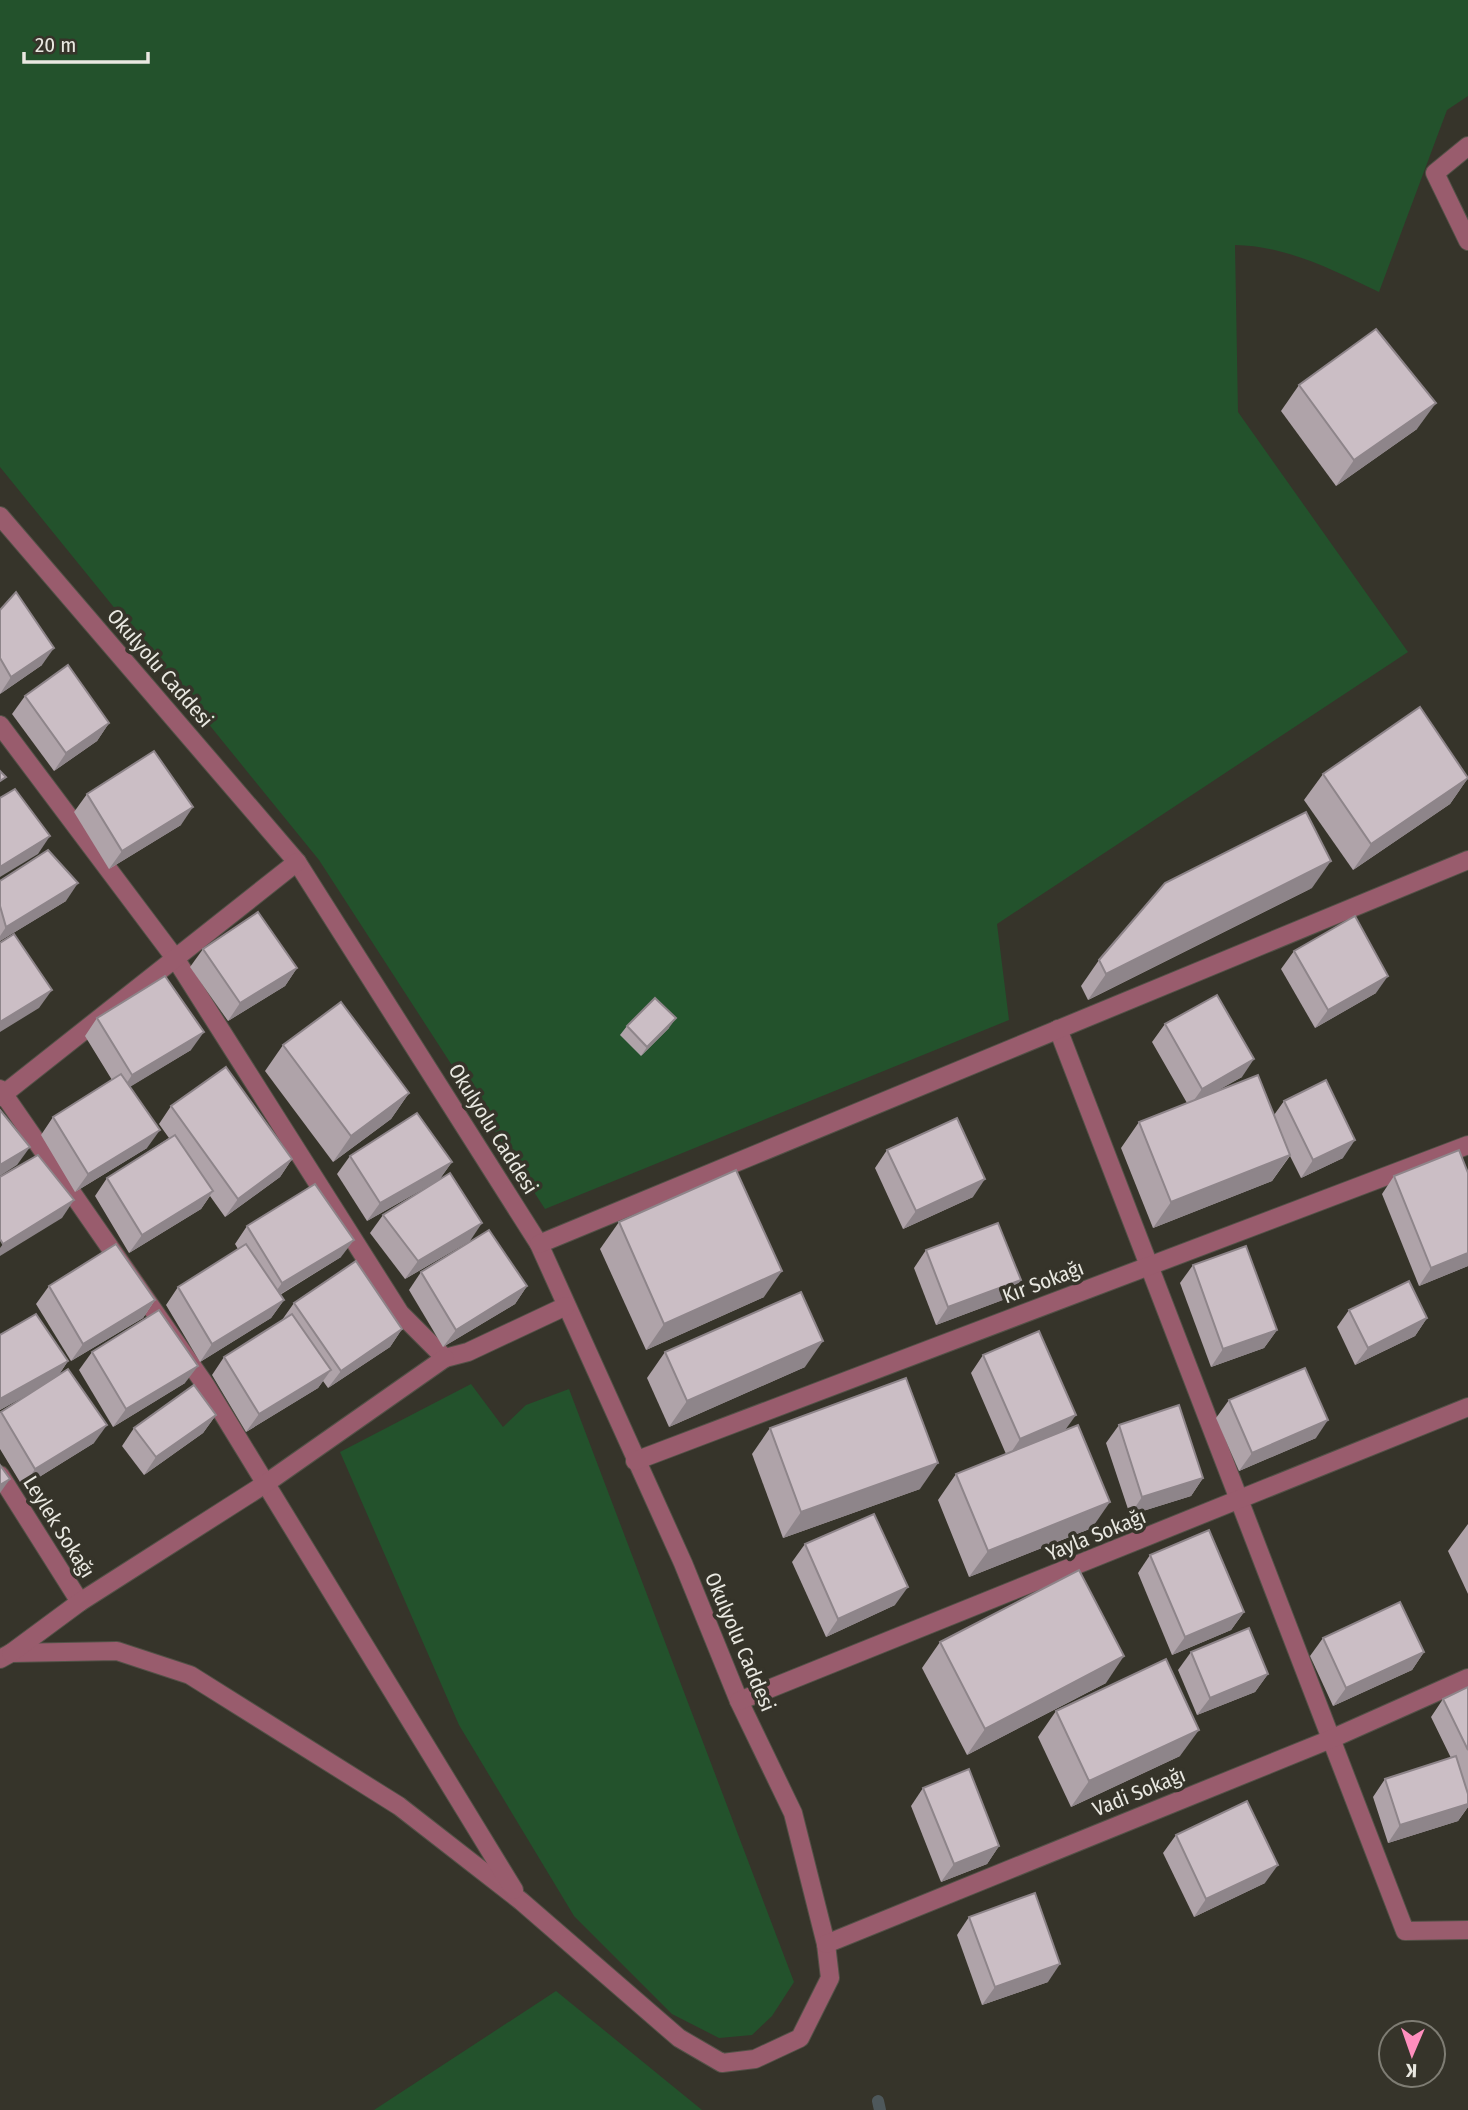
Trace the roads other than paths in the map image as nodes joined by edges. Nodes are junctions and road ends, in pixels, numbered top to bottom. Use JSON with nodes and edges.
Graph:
{"nodes":[{"id":1,"x":1468,"y":146,"type":"edge"},
{"id":2,"x":1468,"y":241,"type":"edge"},
{"id":3,"x":0,"y":516,"type":"edge"},
{"id":4,"x":0,"y":725,"type":"edge"},
{"id":5,"x":1468,"y":860,"type":"edge"},
{"id":6,"x":297,"y":862,"type":"junction"},
{"id":7,"x":175,"y":958,"type":"junction"},
{"id":8,"x":1058,"y":1029,"type":"junction"},
{"id":9,"x":1,"y":1094,"type":"edge"},
{"id":10,"x":1468,"y":1145,"type":"edge"},
{"id":11,"x":539,"y":1244,"type":"junction"},
{"id":12,"x":1149,"y":1266,"type":"junction"},
{"id":13,"x":566,"y":1306,"type":"junction"},
{"id":14,"x":445,"y":1358,"type":"junction"},
{"id":15,"x":1468,"y":1407,"type":"edge"},
{"id":16,"x":635,"y":1461,"type":"junction"},
{"id":17,"x":0,"y":1475,"type":"edge"},
{"id":18,"x":265,"y":1484,"type":"junction"},
{"id":19,"x":1240,"y":1502,"type":"junction"},
{"id":20,"x":80,"y":1602,"type":"junction"},
{"id":21,"x":6,"y":1656,"type":"edge"},
{"id":22,"x":1468,"y":1678,"type":"edge"},
{"id":23,"x":739,"y":1702,"type":"junction"},
{"id":24,"x":1331,"y":1739,"type":"junction"},
{"id":25,"x":521,"y":1901,"type":"junction"},
{"id":26,"x":1468,"y":1930,"type":"edge"},
{"id":27,"x":826,"y":1944,"type":"junction"}],
"edges":[{"from":1,"to":2,"type":"street"},
{"from":3,"to":6,"type":"street","name":"Okulyolu Caddesi"},
{"from":4,"to":7,"type":"street"},
{"from":5,"to":8,"type":"street"},
{"from":6,"to":7,"type":"street"},
{"from":6,"to":11,"type":"street","name":"Okulyolu Caddesi"},
{"from":7,"to":9,"type":"street"},
{"from":7,"to":14,"type":"street"},
{"from":8,"to":11,"type":"street"},
{"from":8,"to":12,"type":"street"},
{"from":9,"to":18,"type":"street"},
{"from":10,"to":12,"type":"street","name":"Kır Sokağı"},
{"from":11,"to":13,"type":"street","name":"Okulyolu Caddesi"},
{"from":12,"to":16,"type":"street","name":"Kır Sokağı"},
{"from":12,"to":19,"type":"street"},
{"from":13,"to":14,"type":"street"},
{"from":13,"to":16,"type":"street","name":"Okulyolu Caddesi"},
{"from":14,"to":18,"type":"street"},
{"from":15,"to":19,"type":"street","name":"Yayla Sokağı"},
{"from":16,"to":23,"type":"street","name":"Okulyolu Caddesi"},
{"from":17,"to":20,"type":"street","name":"Leylek Sokağı"},
{"from":18,"to":20,"type":"street"},
{"from":18,"to":25,"type":"street"},
{"from":19,"to":23,"type":"street","name":"Yayla Sokağı"},
{"from":19,"to":24,"type":"street"},
{"from":20,"to":21,"type":"street"},
{"from":21,"to":25,"type":"street","name":"Okulyolu Caddesi"},
{"from":22,"to":24,"type":"street","name":"Vadi Sokağı"},
{"from":23,"to":27,"type":"street","name":"Okulyolu Caddesi"},
{"from":24,"to":26,"type":"street"},
{"from":24,"to":27,"type":"street","name":"Vadi Sokağı"},
{"from":25,"to":27,"type":"street","name":"Okulyolu Caddesi"}]}
